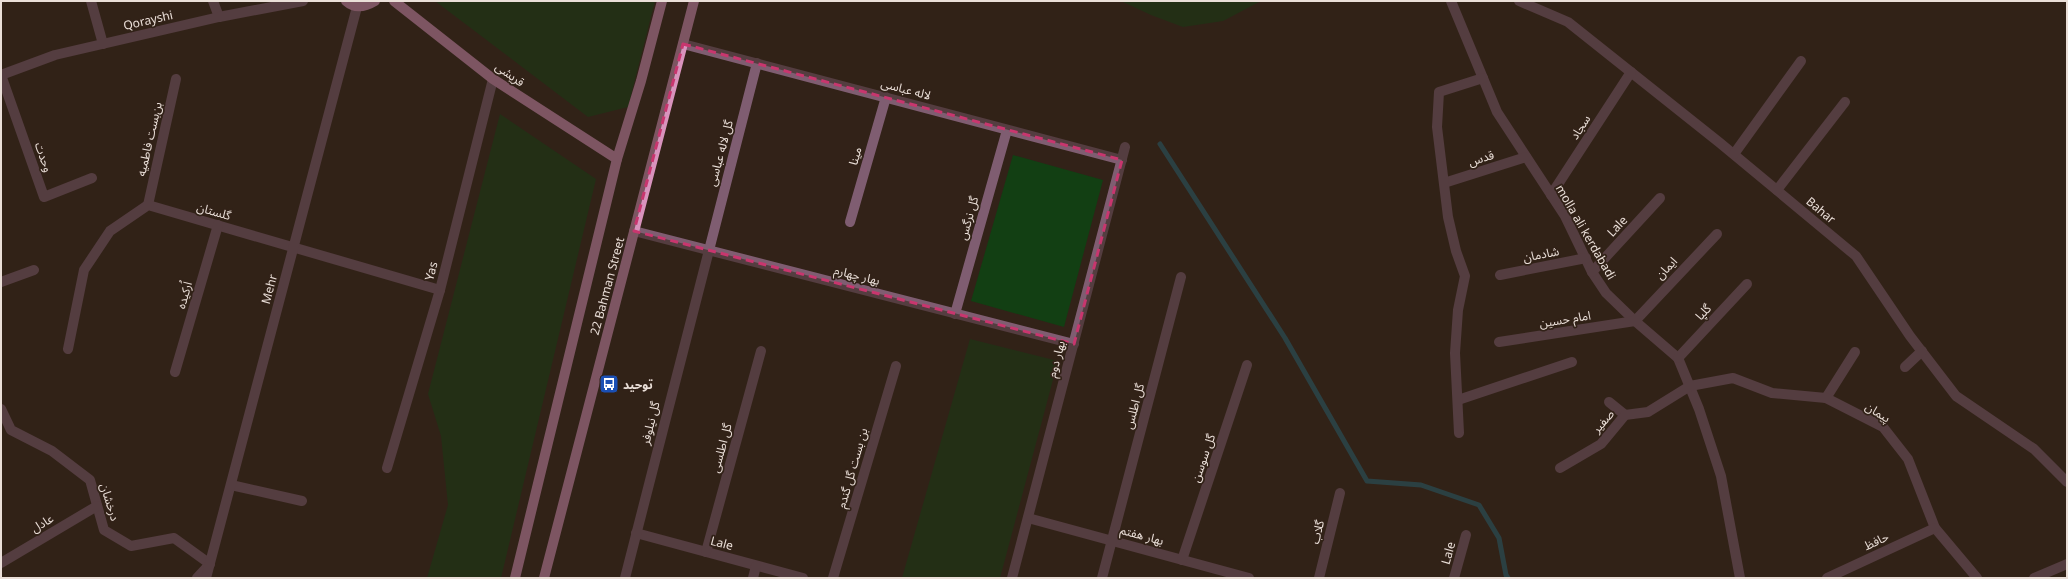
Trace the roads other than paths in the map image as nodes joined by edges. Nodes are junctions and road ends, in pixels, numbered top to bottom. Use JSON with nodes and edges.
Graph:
{"nodes":[{"id":1,"x":91,"y":1,"type":"edge"},
{"id":2,"x":213,"y":1,"type":"edge"},
{"id":3,"x":303,"y":1,"type":"edge"},
{"id":4,"x":346,"y":1,"type":"edge"},
{"id":5,"x":375,"y":1,"type":"edge"},
{"id":6,"x":394,"y":1,"type":"edge"},
{"id":7,"x":662,"y":1,"type":"edge"},
{"id":8,"x":694,"y":1,"type":"edge"},
{"id":9,"x":1451,"y":1,"type":"edge"},
{"id":10,"x":1524,"y":2,"type":"edge"},
{"id":11,"x":357,"y":7,"type":"junction"},
{"id":12,"x":219,"y":17,"type":"junction"},
{"id":13,"x":103,"y":44,"type":"junction"},
{"id":14,"x":684,"y":44,"type":"junction"},
{"id":15,"x":1801,"y":61,"type":"dead end"},
{"id":16,"x":757,"y":63,"type":"junction"},
{"id":17,"x":1631,"y":72,"type":"junction"},
{"id":18,"x":1,"y":75,"type":"edge"},
{"id":19,"x":1483,"y":78,"type":"junction"},
{"id":20,"x":176,"y":79,"type":"dead end"},
{"id":21,"x":493,"y":79,"type":"junction"},
{"id":22,"x":886,"y":98,"type":"junction"},
{"id":23,"x":1845,"y":102,"type":"dead end"},
{"id":24,"x":1006,"y":130,"type":"junction"},
{"id":25,"x":1125,"y":147,"type":"dead end"},
{"id":26,"x":1734,"y":154,"type":"junction"},
{"id":27,"x":1526,"y":157,"type":"junction"},
{"id":28,"x":617,"y":159,"type":"junction"},
{"id":29,"x":1122,"y":160,"type":"junction"},
{"id":30,"x":92,"y":178,"type":"dead end"},
{"id":31,"x":1444,"y":183,"type":"junction"},
{"id":32,"x":1777,"y":190,"type":"junction"},
{"id":33,"x":1551,"y":195,"type":"junction"},
{"id":34,"x":1660,"y":198,"type":"dead end"},
{"id":35,"x":148,"y":205,"type":"junction"},
{"id":36,"x":850,"y":222,"type":"dead end"},
{"id":37,"x":218,"y":226,"type":"junction"},
{"id":38,"x":634,"y":232,"type":"junction"},
{"id":39,"x":1717,"y":234,"type":"dead end"},
{"id":40,"x":294,"y":248,"type":"junction"},
{"id":41,"x":708,"y":250,"type":"junction"},
{"id":42,"x":1586,"y":258,"type":"junction"},
{"id":43,"x":34,"y":270,"type":"dead end"},
{"id":44,"x":1592,"y":272,"type":"junction"},
{"id":45,"x":1500,"y":275,"type":"dead end"},
{"id":46,"x":1181,"y":277,"type":"dead end"},
{"id":47,"x":1,"y":282,"type":"edge"},
{"id":48,"x":1748,"y":284,"type":"dead end"},
{"id":49,"x":440,"y":290,"type":"junction"},
{"id":50,"x":955,"y":314,"type":"junction"},
{"id":51,"x":1635,"y":321,"type":"junction"},
{"id":52,"x":1498,"y":342,"type":"dead end"},
{"id":53,"x":1074,"y":344,"type":"junction"},
{"id":54,"x":68,"y":349,"type":"dead end"},
{"id":55,"x":761,"y":351,"type":"dead end"},
{"id":56,"x":1922,"y":351,"type":"junction"},
{"id":57,"x":1855,"y":352,"type":"dead end"},
{"id":58,"x":1678,"y":358,"type":"junction"},
{"id":59,"x":1572,"y":362,"type":"dead end"},
{"id":60,"x":1248,"y":365,"type":"dead end"},
{"id":61,"x":896,"y":366,"type":"dead end"},
{"id":62,"x":1905,"y":368,"type":"dead end"},
{"id":63,"x":175,"y":372,"type":"dead end"},
{"id":64,"x":1690,"y":386,"type":"junction"},
{"id":65,"x":1826,"y":398,"type":"junction"},
{"id":66,"x":1458,"y":400,"type":"junction"},
{"id":67,"x":1609,"y":402,"type":"dead end"},
{"id":68,"x":1,"y":409,"type":"edge"},
{"id":69,"x":1625,"y":415,"type":"junction"},
{"id":70,"x":1459,"y":433,"type":"dead end"},
{"id":71,"x":387,"y":468,"type":"dead end"},
{"id":72,"x":1560,"y":468,"type":"dead end"},
{"id":73,"x":2067,"y":481,"type":"edge"},
{"id":74,"x":231,"y":485,"type":"junction"},
{"id":75,"x":1340,"y":493,"type":"dead end"},
{"id":76,"x":302,"y":501,"type":"dead end"},
{"id":77,"x":97,"y":506,"type":"junction"},
{"id":78,"x":1028,"y":518,"type":"junction"},
{"id":79,"x":1935,"y":528,"type":"junction"},
{"id":80,"x":636,"y":533,"type":"junction"},
{"id":81,"x":1466,"y":535,"type":"dead end"},
{"id":82,"x":1112,"y":541,"type":"junction"},
{"id":83,"x":706,"y":552,"type":"junction"},
{"id":84,"x":1182,"y":560,"type":"junction"},
{"id":85,"x":1,"y":563,"type":"edge"},
{"id":86,"x":210,"y":564,"type":"junction"},
{"id":87,"x":2067,"y":564,"type":"edge"},
{"id":88,"x":756,"y":566,"type":"junction"},
{"id":89,"x":1235,"y":576,"type":"edge"},
{"id":90,"x":2045,"y":576,"type":"edge"},
{"id":91,"x":197,"y":578,"type":"edge"},
{"id":92,"x":206,"y":578,"type":"edge"},
{"id":93,"x":514,"y":578,"type":"edge"},
{"id":94,"x":544,"y":578,"type":"edge"},
{"id":95,"x":625,"y":578,"type":"edge"},
{"id":96,"x":753,"y":578,"type":"edge"},
{"id":97,"x":802,"y":578,"type":"edge"},
{"id":98,"x":833,"y":578,"type":"edge"},
{"id":99,"x":1012,"y":578,"type":"edge"},
{"id":100,"x":1102,"y":578,"type":"edge"},
{"id":101,"x":1249,"y":578,"type":"edge"},
{"id":102,"x":1319,"y":578,"type":"edge"},
{"id":103,"x":1454,"y":578,"type":"edge"},
{"id":104,"x":1740,"y":578,"type":"edge"},
{"id":105,"x":1827,"y":578,"type":"edge"},
{"id":106,"x":1977,"y":578,"type":"edge"},
{"id":107,"x":2034,"y":578,"type":"edge"}],
"edges":[{"from":1,"to":13,"type":"street"},
{"from":2,"to":12,"type":"street"},
{"from":3,"to":12,"type":"street","name":"Qorayshi"},
{"from":4,"to":11,"type":"main road"},
{"from":5,"to":11,"type":"main road"},
{"from":6,"to":21,"type":"main road","name":"قریشی"},
{"from":7,"to":28,"type":"main road","name":"22 Bahman Street"},
{"from":8,"to":14,"type":"main road","name":"22 Bahman Street"},
{"from":9,"to":19,"type":"street","name":"molla ali kerdabadi"},
{"from":10,"to":17,"type":"street","name":"Bahar"},
{"from":11,"to":40,"type":"street","name":"Mehr"},
{"from":12,"to":13,"type":"street","name":"Qorayshi"},
{"from":13,"to":18,"type":"street","name":"Qorayshi"},
{"from":14,"to":16,"type":"street","name":"لاله عباسی"},
{"from":14,"to":38,"type":"main road","name":"22 Bahman Street"},
{"from":15,"to":26,"type":"street"},
{"from":16,"to":22,"type":"street","name":"لاله عباسی"},
{"from":16,"to":41,"type":"street","name":"گل لاله عباسی"},
{"from":17,"to":26,"type":"street","name":"Bahar"},
{"from":17,"to":33,"type":"street","name":"سجاد"},
{"from":18,"to":30,"type":"street","name":"وحدت"},
{"from":19,"to":27,"type":"street","name":"molla ali kerdabadi"},
{"from":19,"to":31,"type":"street"},
{"from":20,"to":35,"type":"street","name":"بن‌بست فاطمیه"},
{"from":21,"to":28,"type":"main road","name":"قریشی"},
{"from":21,"to":49,"type":"street","name":"Yas"},
{"from":22,"to":24,"type":"street","name":"لاله عباسی"},
{"from":22,"to":36,"type":"street","name":"مینا"},
{"from":23,"to":32,"type":"street"},
{"from":24,"to":29,"type":"street","name":"لاله عباسی"},
{"from":24,"to":50,"type":"street","name":"گل نرگس"},
{"from":25,"to":29,"type":"street","name":"بهار دوم"},
{"from":26,"to":32,"type":"street","name":"Bahar"},
{"from":27,"to":31,"type":"street","name":"قدس"},
{"from":27,"to":33,"type":"street","name":"molla ali kerdabadi"},
{"from":28,"to":93,"type":"main road","name":"22 Bahman Street"},
{"from":29,"to":53,"type":"street","name":"بهار دوم"},
{"from":31,"to":66,"type":"street"},
{"from":32,"to":56,"type":"street","name":"Bahar"},
{"from":33,"to":42,"type":"street","name":"molla ali kerdabadi"},
{"from":34,"to":44,"type":"street","name":"Lale"},
{"from":35,"to":37,"type":"street","name":"گلستان"},
{"from":35,"to":54,"type":"street"},
{"from":37,"to":40,"type":"street","name":"گلستان"},
{"from":37,"to":63,"type":"street","name":"اُرکیده"},
{"from":38,"to":41,"type":"street","name":"بهار چهارم"},
{"from":38,"to":94,"type":"main road","name":"22 Bahman Street"},
{"from":39,"to":51,"type":"street","name":"ایمان"},
{"from":40,"to":49,"type":"street","name":"گلستان"},
{"from":40,"to":74,"type":"street","name":"Mehr"},
{"from":41,"to":50,"type":"street","name":"بهار چهارم"},
{"from":41,"to":80,"type":"street","name":"گل نیلوفر"},
{"from":42,"to":44,"type":"street","name":"molla ali kerdabadi"},
{"from":42,"to":45,"type":"street","name":"شادمان"},
{"from":43,"to":47,"type":"street"},
{"from":44,"to":51,"type":"street","name":"molla ali kerdabadi"},
{"from":46,"to":82,"type":"street","name":"گل اطلس"},
{"from":48,"to":58,"type":"street","name":"گلپا"},
{"from":49,"to":71,"type":"street","name":"Yas"},
{"from":50,"to":53,"type":"street","name":"بهار چهارم"},
{"from":51,"to":52,"type":"street","name":"امام حسین"},
{"from":51,"to":58,"type":"street","name":"molla ali kerdabadi"},
{"from":53,"to":78,"type":"street","name":"بهار دوم"},
{"from":55,"to":83,"type":"street","name":"گل اطلسی"},
{"from":56,"to":62,"type":"street"},
{"from":56,"to":73,"type":"street","name":"Bahar"},
{"from":57,"to":65,"type":"street"},
{"from":58,"to":64,"type":"street","name":"molla ali kerdabadi"},
{"from":59,"to":66,"type":"street"},
{"from":60,"to":84,"type":"street","name":"گل سوسن"},
{"from":61,"to":98,"type":"street","name":"بن بست گل گندم"},
{"from":64,"to":65,"type":"street","name":"پیمان"},
{"from":64,"to":69,"type":"street","name":"صفیر"},
{"from":64,"to":104,"type":"street","name":"molla ali kerdabadi"},
{"from":65,"to":79,"type":"street","name":"پیمان"},
{"from":66,"to":70,"type":"street"},
{"from":67,"to":69,"type":"street"},
{"from":68,"to":77,"type":"street","name":"درخشان"},
{"from":69,"to":72,"type":"street","name":"صفیر"},
{"from":74,"to":76,"type":"street"},
{"from":74,"to":86,"type":"street","name":"Mehr"},
{"from":75,"to":102,"type":"street","name":"گلاب"},
{"from":77,"to":85,"type":"street","name":"عادل"},
{"from":77,"to":86,"type":"street","name":"درخشان"},
{"from":78,"to":82,"type":"street","name":"بهار هفتم"},
{"from":78,"to":99,"type":"street","name":"بهار دوم"},
{"from":79,"to":105,"type":"street","name":"حافظ"},
{"from":79,"to":106,"type":"street","name":"پیمان"},
{"from":80,"to":83,"type":"street","name":"Lale"},
{"from":80,"to":95,"type":"street","name":"گل نیلوفر"},
{"from":81,"to":103,"type":"street","name":"Lale"},
{"from":82,"to":84,"type":"street","name":"بهار هفتم"},
{"from":82,"to":100,"type":"street","name":"گل اطلس"},
{"from":83,"to":88,"type":"street","name":"Lale"},
{"from":84,"to":89,"type":"street","name":"بهار هفتم"},
{"from":86,"to":91,"type":"street"},
{"from":86,"to":92,"type":"street","name":"Mehr"},
{"from":87,"to":90,"type":"street"},
{"from":88,"to":96,"type":"street"},
{"from":88,"to":97,"type":"street","name":"Lale"},
{"from":89,"to":101,"type":"street","name":"بهار هفتم"},
{"from":90,"to":107,"type":"street"}]}
